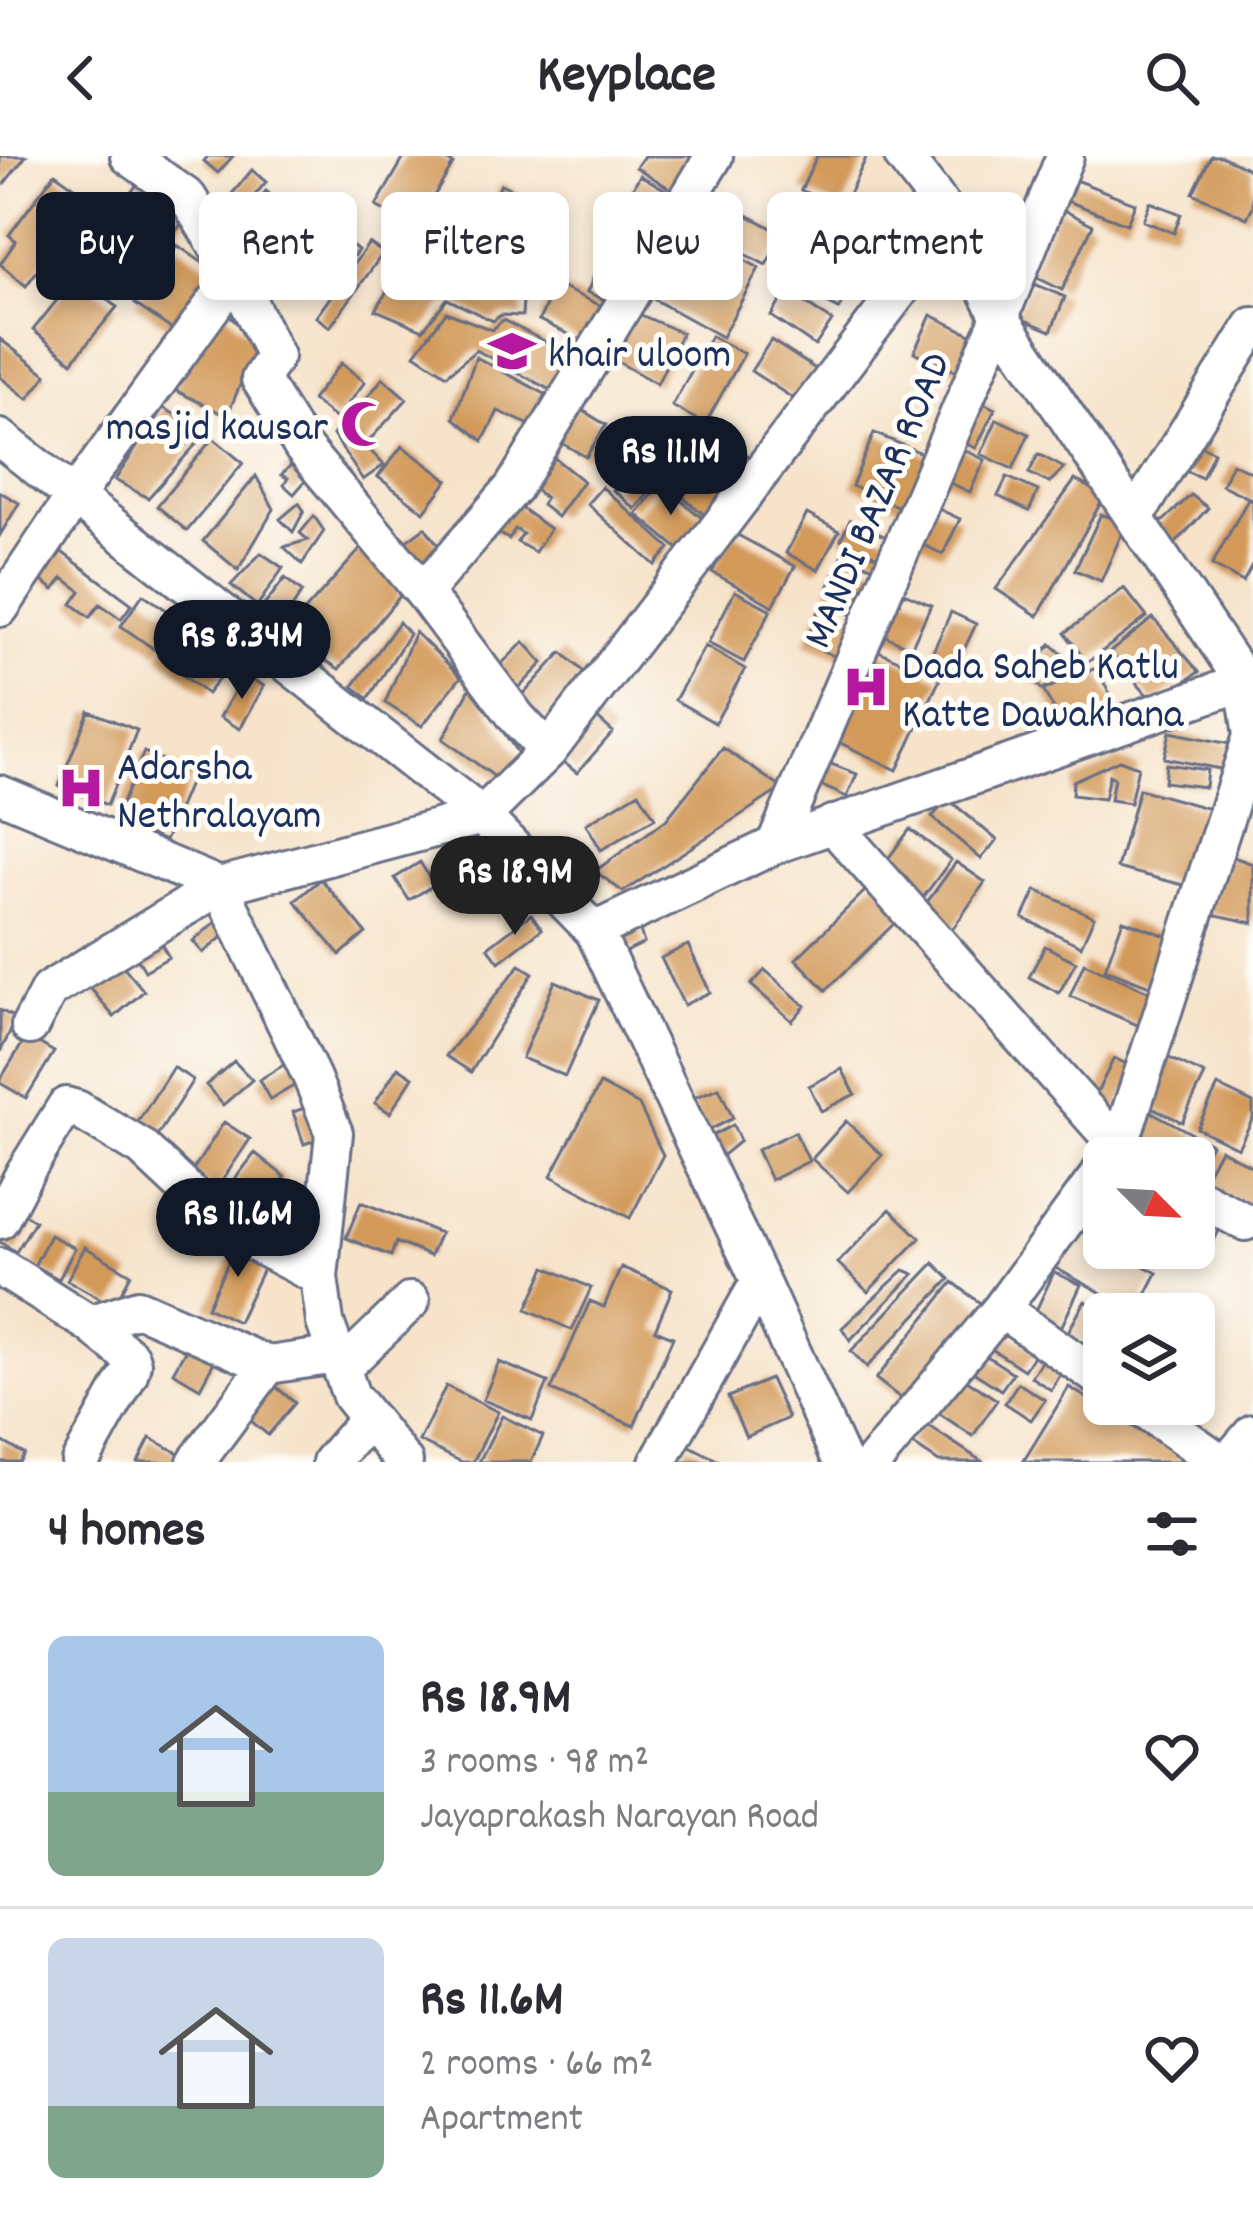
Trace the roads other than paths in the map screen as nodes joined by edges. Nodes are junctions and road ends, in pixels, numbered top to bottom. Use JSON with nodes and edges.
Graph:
{"nodes":[{"id":1,"x":129,"y":156,"type":"edge"},
{"id":2,"x":184,"y":156,"type":"edge"},
{"id":3,"x":714,"y":156,"type":"edge"},
{"id":4,"x":903,"y":156,"type":"edge"},
{"id":5,"x":1065,"y":156,"type":"edge"},
{"id":6,"x":931,"y":192,"type":"edge"},
{"id":7,"x":188,"y":198,"type":"junction"},
{"id":8,"x":199,"y":216,"type":"edge"},
{"id":9,"x":217,"y":300,"type":"edge"},
{"id":10,"x":247,"y":300,"type":"edge"},
{"id":11,"x":893,"y":300,"type":"edge"},
{"id":12,"x":992,"y":300,"type":"edge"},
{"id":13,"x":1000,"y":317,"type":"junction"},
{"id":14,"x":1253,"y":326,"type":"edge"},
{"id":15,"x":0,"y":438,"type":"edge"},
{"id":16,"x":75,"y":496,"type":"junction"},
{"id":17,"x":1135,"y":518,"type":"junction"},
{"id":18,"x":424,"y":592,"type":"junction"},
{"id":19,"x":0,"y":608,"type":"edge"},
{"id":20,"x":1248,"y":680,"type":"edge"},
{"id":21,"x":1252,"y":741,"type":"edge"},
{"id":22,"x":548,"y":751,"type":"junction"},
{"id":23,"x":0,"y":794,"type":"edge"},
{"id":24,"x":482,"y":816,"type":"junction"},
{"id":25,"x":832,"y":824,"type":"junction"},
{"id":26,"x":776,"y":845,"type":"junction"},
{"id":27,"x":220,"y":886,"type":"junction"},
{"id":28,"x":594,"y":931,"type":"junction"},
{"id":29,"x":30,"y":1026,"type":"dead end"},
{"id":30,"x":1097,"y":1137,"type":"edge"},
{"id":31,"x":1121,"y":1137,"type":"edge"},
{"id":32,"x":1083,"y":1199,"type":"edge"},
{"id":33,"x":1215,"y":1206,"type":"edge"},
{"id":34,"x":0,"y":1220,"type":"edge"},
{"id":35,"x":1245,"y":1222,"type":"dead end"},
{"id":36,"x":0,"y":1267,"type":"edge"},
{"id":37,"x":319,"y":1277,"type":"junction"},
{"id":38,"x":760,"y":1281,"type":"junction"},
{"id":39,"x":411,"y":1301,"type":"dead end"},
{"id":40,"x":1001,"y":1310,"type":"junction"},
{"id":41,"x":90,"y":1324,"type":"junction"},
{"id":42,"x":339,"y":1361,"type":"junction"},
{"id":43,"x":268,"y":1365,"type":"junction"},
{"id":44,"x":1083,"y":1367,"type":"edge"},
{"id":45,"x":369,"y":1418,"type":"junction"},
{"id":46,"x":1168,"y":1425,"type":"edge"},
{"id":47,"x":1253,"y":1433,"type":"edge"},
{"id":48,"x":80,"y":1462,"type":"edge"},
{"id":49,"x":196,"y":1462,"type":"edge"},
{"id":50,"x":332,"y":1462,"type":"edge"},
{"id":51,"x":404,"y":1462,"type":"edge"},
{"id":52,"x":658,"y":1462,"type":"edge"},
{"id":53,"x":842,"y":1462,"type":"edge"},
{"id":54,"x":874,"y":1462,"type":"edge"},
{"id":55,"x":1224,"y":1462,"type":"edge"}],
"edges":[{"from":1,"to":7,"type":"street"},
{"from":2,"to":7,"type":"street"},
{"from":3,"to":18,"type":"street"},
{"from":4,"to":6,"type":"street"},
{"from":5,"to":13,"type":"street"},
{"from":7,"to":8,"type":"street"},
{"from":9,"to":16,"type":"street"},
{"from":10,"to":18,"type":"street"},
{"from":11,"to":22,"type":"street","name":"MANDI BAZAR ROAD"},
{"from":12,"to":13,"type":"street"},
{"from":13,"to":17,"type":"street","name":"MANDI BAZAR ROAD"},
{"from":13,"to":26,"type":"street","name":"MANDI BAZAR ROAD"},
{"from":14,"to":17,"type":"street"},
{"from":15,"to":16,"type":"street"},
{"from":16,"to":19,"type":"street"},
{"from":16,"to":24,"type":"street"},
{"from":17,"to":20,"type":"street","name":"MANDI BAZAR ROAD"},
{"from":18,"to":22,"type":"street"},
{"from":20,"to":21,"type":"street","name":"MANDI BAZAR ROAD"},
{"from":20,"to":25,"type":"street"},
{"from":21,"to":31,"type":"street"},
{"from":22,"to":24,"type":"street","name":"MANDI BAZAR ROAD"},
{"from":23,"to":27,"type":"street"},
{"from":24,"to":27,"type":"street"},
{"from":24,"to":28,"type":"street"},
{"from":25,"to":26,"type":"street"},
{"from":25,"to":30,"type":"street"},
{"from":26,"to":28,"type":"street"},
{"from":27,"to":29,"type":"street"},
{"from":27,"to":37,"type":"street"},
{"from":28,"to":38,"type":"street"},
{"from":32,"to":40,"type":"street"},
{"from":33,"to":35,"type":"street"},
{"from":34,"to":37,"type":"street"},
{"from":36,"to":41,"type":"street"},
{"from":37,"to":42,"type":"street"},
{"from":38,"to":52,"type":"street"},
{"from":38,"to":53,"type":"street"},
{"from":39,"to":42,"type":"street"},
{"from":40,"to":44,"type":"street"},
{"from":40,"to":54,"type":"street"},
{"from":41,"to":43,"type":"street"},
{"from":41,"to":48,"type":"street"},
{"from":42,"to":43,"type":"street"},
{"from":42,"to":45,"type":"street"},
{"from":43,"to":49,"type":"street"},
{"from":45,"to":50,"type":"street"},
{"from":45,"to":51,"type":"street"},
{"from":46,"to":55,"type":"street"},
{"from":47,"to":55,"type":"street"}]}
